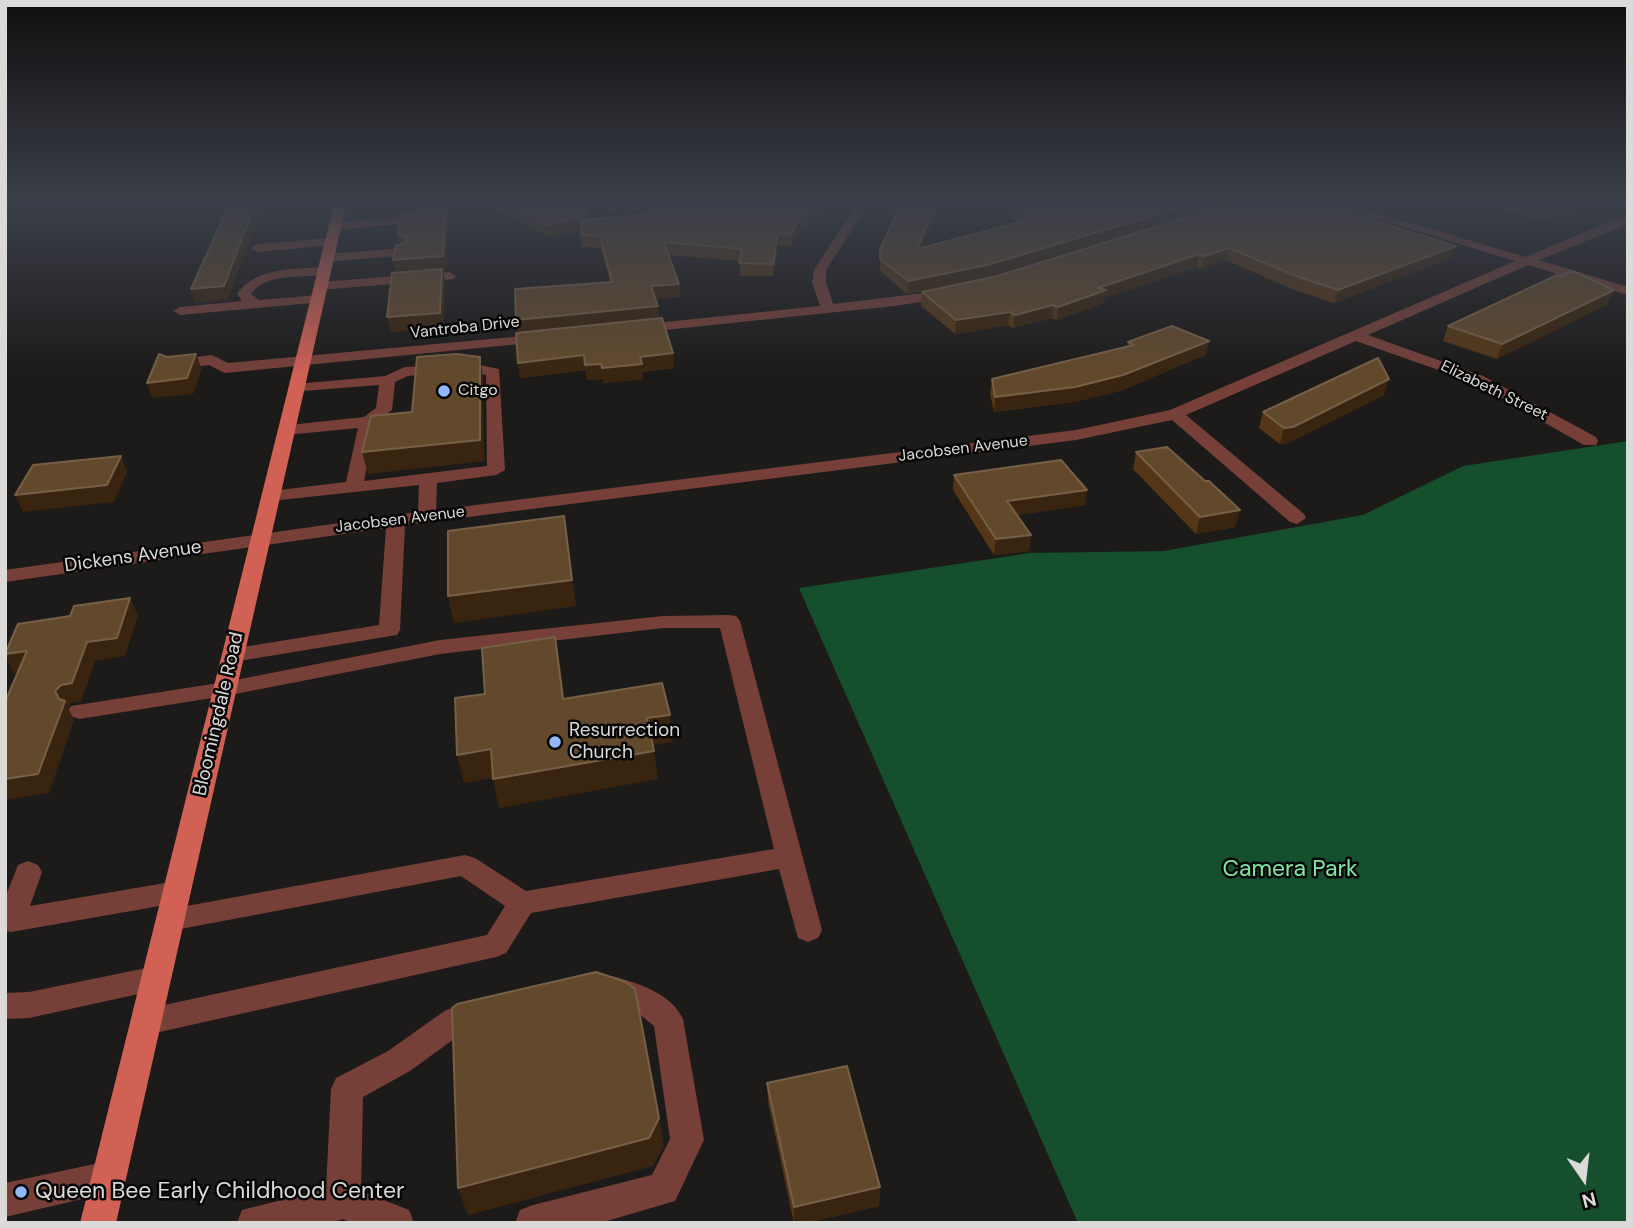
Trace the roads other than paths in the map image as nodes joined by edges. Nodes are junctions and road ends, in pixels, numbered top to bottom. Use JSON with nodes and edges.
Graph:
{"nodes":[{"id":1,"x":326,"y":262,"type":"edge"},
{"id":2,"x":346,"y":262,"type":"edge"},
{"id":3,"x":825,"y":262,"type":"edge"},
{"id":4,"x":1525,"y":262,"type":"edge"},
{"id":5,"x":1537,"y":262,"type":"edge"},
{"id":6,"x":372,"y":264,"type":"dead end"},
{"id":7,"x":325,"y":266,"type":"junction"},
{"id":8,"x":449,"y":276,"type":"dead end"},
{"id":9,"x":393,"y":290,"type":"edge"},
{"id":10,"x":964,"y":290,"type":"edge"},
{"id":11,"x":1628,"y":291,"type":"edge"},
{"id":12,"x":319,"y":294,"type":"junction"},
{"id":13,"x":258,"y":304,"type":"junction"},
{"id":14,"x":828,"y":309,"type":"junction"},
{"id":15,"x":180,"y":311,"type":"dead end"},
{"id":16,"x":625,"y":330,"type":"edge"},
{"id":17,"x":1356,"y":336,"type":"junction"},
{"id":18,"x":557,"y":337,"type":"edge"},
{"id":19,"x":462,"y":346,"type":"junction"},
{"id":20,"x":303,"y":361,"type":"junction"},
{"id":21,"x":172,"y":365,"type":"edge"},
{"id":22,"x":461,"y":366,"type":"junction"},
{"id":23,"x":388,"y":380,"type":"junction"},
{"id":24,"x":296,"y":389,"type":"junction"},
{"id":25,"x":1175,"y":414,"type":"junction"},
{"id":26,"x":368,"y":422,"type":"junction"},
{"id":27,"x":286,"y":430,"type":"junction"},
{"id":28,"x":1590,"y":441,"type":"dead end"},
{"id":29,"x":428,"y":479,"type":"junction"},
{"id":30,"x":354,"y":486,"type":"junction"},
{"id":31,"x":271,"y":496,"type":"junction"},
{"id":32,"x":427,"y":517,"type":"junction"},
{"id":33,"x":1297,"y":519,"type":"dead end"},
{"id":34,"x":396,"y":521,"type":"junction"},
{"id":35,"x":261,"y":538,"type":"junction"},
{"id":36,"x":5,"y":576,"type":"edge"},
{"id":37,"x":233,"y":655,"type":"junction"},
{"id":38,"x":225,"y":689,"type":"junction"},
{"id":39,"x":79,"y":711,"type":"dead end"},
{"id":40,"x":787,"y":857,"type":"junction"},
{"id":41,"x":28,"y":872,"type":"dead end"},
{"id":42,"x":522,"y":903,"type":"junction"},
{"id":43,"x":173,"y":906,"type":"junction"},
{"id":44,"x":808,"y":930,"type":"dead end"},
{"id":45,"x":156,"y":979,"type":"junction"},
{"id":46,"x":588,"y":988,"type":"edge"},
{"id":47,"x":5,"y":1006,"type":"edge"},
{"id":48,"x":509,"y":1007,"type":"edge"},
{"id":49,"x":146,"y":1022,"type":"junction"},
{"id":50,"x":109,"y":1178,"type":"junction"},
{"id":51,"x":5,"y":1200,"type":"edge"},
{"id":52,"x":343,"y":1202,"type":"junction"},
{"id":53,"x":98,"y":1223,"type":"edge"},
{"id":54,"x":255,"y":1223,"type":"edge"},
{"id":55,"x":396,"y":1223,"type":"edge"},
{"id":56,"x":533,"y":1223,"type":"edge"}],
"edges":[{"from":1,"to":7,"type":"main road","name":"Bloomingdale Road"},
{"from":2,"to":7,"type":"street"},
{"from":3,"to":14,"type":"street"},
{"from":4,"to":17,"type":"street","name":"Jacobsen Avenue"},
{"from":5,"to":11,"type":"street"},
{"from":6,"to":7,"type":"street"},
{"from":7,"to":12,"type":"main road","name":"Bloomingdale Road"},
{"from":7,"to":13,"type":"street"},
{"from":8,"to":12,"type":"street"},
{"from":9,"to":12,"type":"street"},
{"from":10,"to":14,"type":"street"},
{"from":12,"to":13,"type":"street"},
{"from":12,"to":20,"type":"main road","name":"Bloomingdale Road"},
{"from":13,"to":15,"type":"street"},
{"from":14,"to":16,"type":"street"},
{"from":17,"to":25,"type":"street","name":"Jacobsen Avenue"},
{"from":17,"to":28,"type":"street","name":"Elizabeth Street"},
{"from":18,"to":19,"type":"street","name":"Vantroba Drive"},
{"from":19,"to":20,"type":"street","name":"Vantroba Drive"},
{"from":19,"to":22,"type":"street"},
{"from":20,"to":21,"type":"street","name":"Vantroba Drive"},
{"from":20,"to":24,"type":"main road","name":"Bloomingdale Road"},
{"from":22,"to":23,"type":"street"},
{"from":22,"to":29,"type":"street"},
{"from":23,"to":24,"type":"street"},
{"from":23,"to":26,"type":"street"},
{"from":24,"to":27,"type":"main road","name":"Bloomingdale Road"},
{"from":25,"to":32,"type":"street","name":"Jacobsen Avenue"},
{"from":25,"to":33,"type":"street"},
{"from":26,"to":27,"type":"street"},
{"from":26,"to":30,"type":"street"},
{"from":27,"to":31,"type":"main road","name":"Bloomingdale Road"},
{"from":29,"to":30,"type":"street"},
{"from":29,"to":32,"type":"street"},
{"from":30,"to":31,"type":"street"},
{"from":31,"to":35,"type":"main road","name":"Bloomingdale Road"},
{"from":32,"to":34,"type":"street","name":"Jacobsen Avenue"},
{"from":34,"to":35,"type":"street","name":"Jacobsen Avenue"},
{"from":34,"to":37,"type":"street"},
{"from":35,"to":36,"type":"street","name":"Dickens Avenue"},
{"from":35,"to":37,"type":"main road","name":"Bloomingdale Road"},
{"from":37,"to":38,"type":"main road","name":"Bloomingdale Road"},
{"from":38,"to":39,"type":"street"},
{"from":38,"to":40,"type":"street"},
{"from":38,"to":43,"type":"main road","name":"Bloomingdale Road"},
{"from":40,"to":42,"type":"street"},
{"from":40,"to":44,"type":"street"},
{"from":41,"to":43,"type":"street"},
{"from":42,"to":43,"type":"street"},
{"from":42,"to":49,"type":"street"},
{"from":43,"to":45,"type":"main road","name":"Bloomingdale Road"},
{"from":45,"to":47,"type":"street"},
{"from":45,"to":49,"type":"main road","name":"Bloomingdale Road"},
{"from":46,"to":56,"type":"street"},
{"from":48,"to":52,"type":"street"},
{"from":49,"to":50,"type":"main road","name":"Bloomingdale Road"},
{"from":50,"to":51,"type":"street"},
{"from":50,"to":53,"type":"main road","name":"Bloomingdale Road"},
{"from":52,"to":54,"type":"street"},
{"from":52,"to":55,"type":"street"}]}
